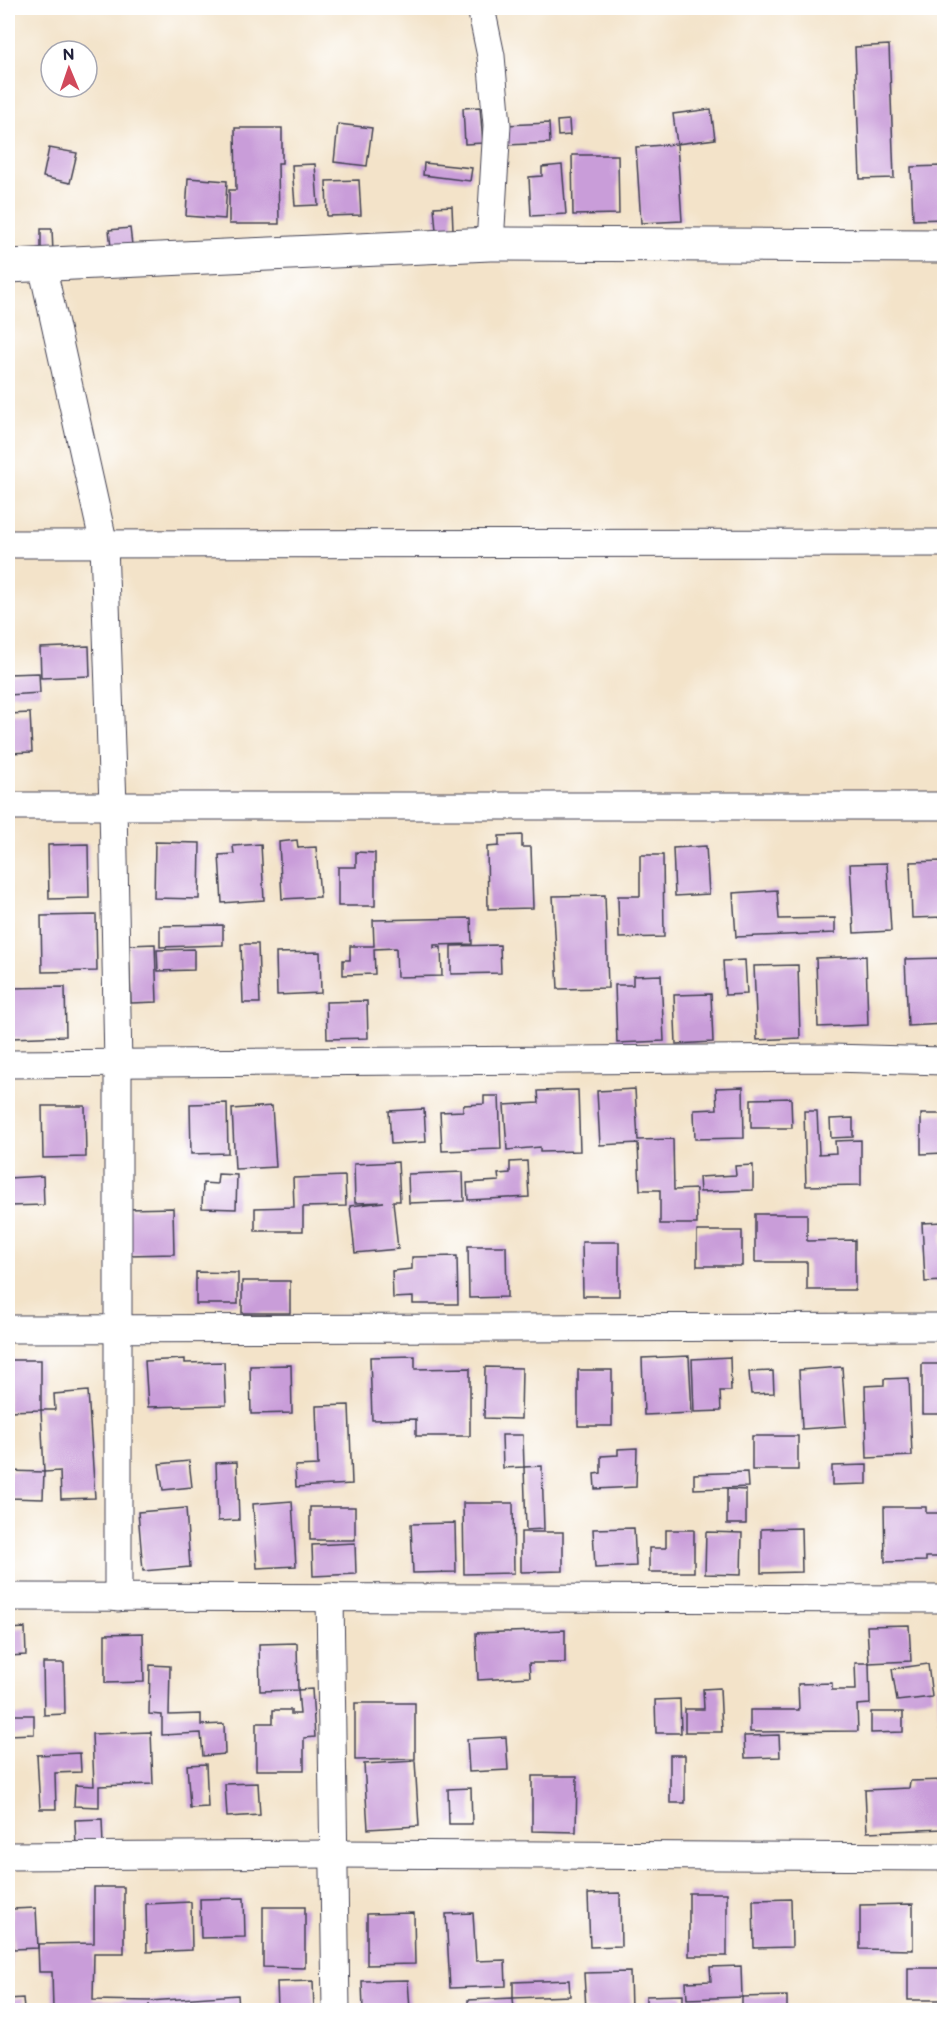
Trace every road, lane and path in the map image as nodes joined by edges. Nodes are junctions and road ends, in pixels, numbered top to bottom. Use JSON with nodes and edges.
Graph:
{"nodes":[{"id":1,"x":481,"y":8,"type":"edge"},
{"id":2,"x":490,"y":244,"type":"junction"},
{"id":3,"x":945,"y":246,"type":"edge"},
{"id":4,"x":42,"y":265,"type":"junction"},
{"id":5,"x":8,"y":266,"type":"edge"},
{"id":6,"x":945,"y":543,"type":"edge"},
{"id":7,"x":8,"y":544,"type":"edge"},
{"id":8,"x":104,"y":545,"type":"junction"},
{"id":9,"x":113,"y":805,"type":"junction"},
{"id":10,"x":945,"y":806,"type":"edge"},
{"id":11,"x":8,"y":807,"type":"edge"},
{"id":12,"x":945,"y":1061,"type":"edge"},
{"id":13,"x":8,"y":1064,"type":"edge"},
{"id":14,"x":118,"y":1065,"type":"junction"},
{"id":15,"x":945,"y":1327,"type":"edge"},
{"id":16,"x":120,"y":1328,"type":"junction"},
{"id":17,"x":8,"y":1329,"type":"edge"},
{"id":18,"x":8,"y":1597,"type":"edge"},
{"id":19,"x":330,"y":1597,"type":"junction"},
{"id":20,"x":117,"y":1598,"type":"junction"},
{"id":21,"x":945,"y":1599,"type":"edge"},
{"id":22,"x":335,"y":1854,"type":"junction"},
{"id":23,"x":8,"y":1856,"type":"edge"},
{"id":24,"x":945,"y":1857,"type":"edge"},
{"id":25,"x":336,"y":2010,"type":"edge"}],
"edges":[{"from":1,"to":2,"type":"street"},
{"from":2,"to":3,"type":"street"},
{"from":2,"to":4,"type":"street"},
{"from":4,"to":5,"type":"street"},
{"from":4,"to":8,"type":"street"},
{"from":6,"to":8,"type":"street"},
{"from":7,"to":8,"type":"street"},
{"from":8,"to":9,"type":"street"},
{"from":9,"to":10,"type":"street"},
{"from":9,"to":11,"type":"street"},
{"from":9,"to":14,"type":"street"},
{"from":12,"to":14,"type":"street"},
{"from":13,"to":14,"type":"street"},
{"from":14,"to":16,"type":"street"},
{"from":15,"to":16,"type":"street"},
{"from":16,"to":17,"type":"street"},
{"from":16,"to":20,"type":"street"},
{"from":18,"to":20,"type":"street"},
{"from":19,"to":20,"type":"street"},
{"from":19,"to":21,"type":"street"},
{"from":19,"to":22,"type":"street"},
{"from":22,"to":23,"type":"street"},
{"from":22,"to":24,"type":"street"},
{"from":22,"to":25,"type":"street"}]}
